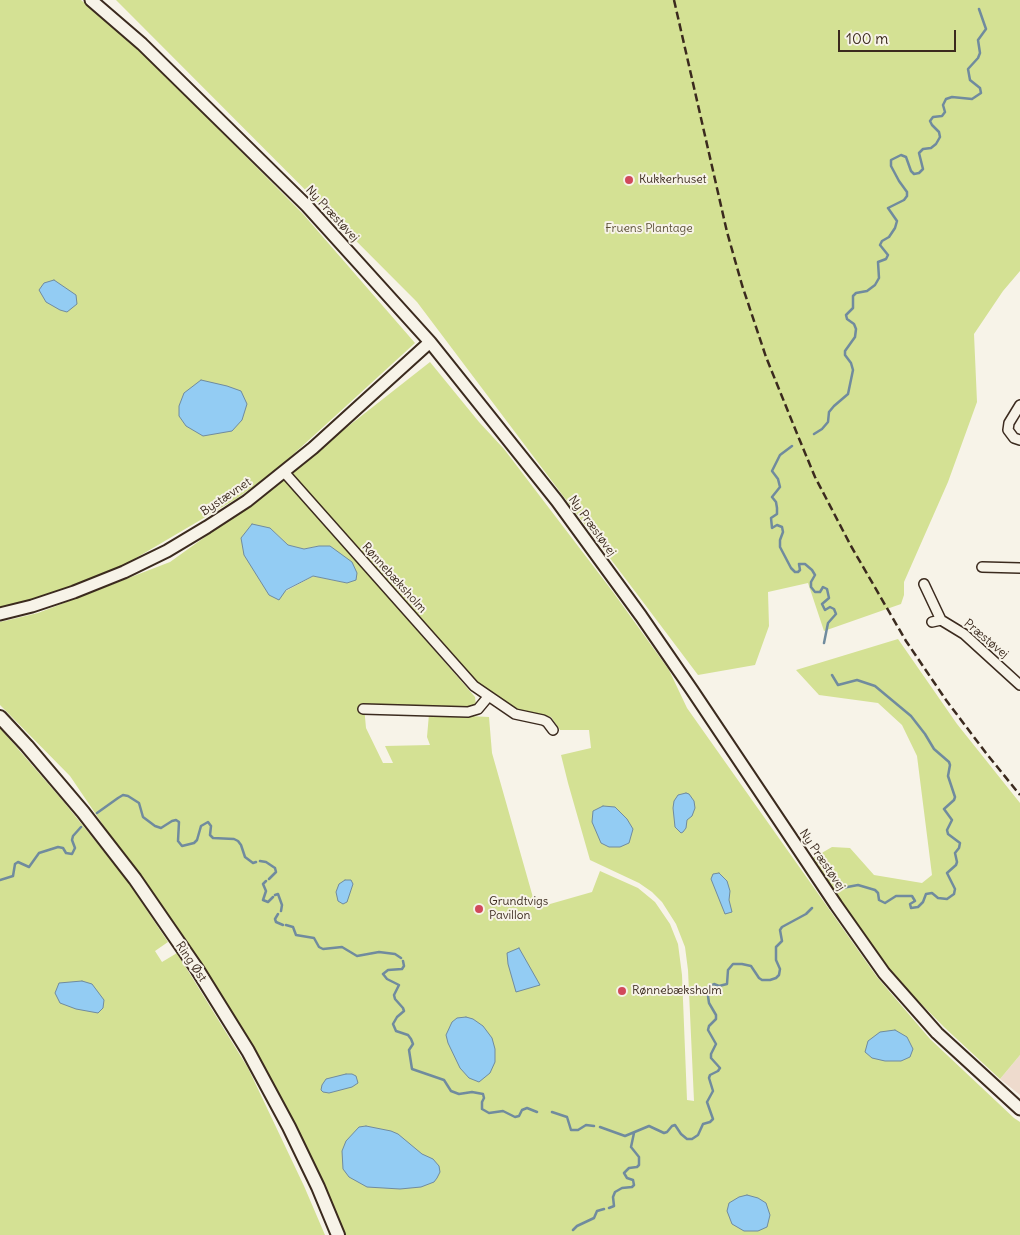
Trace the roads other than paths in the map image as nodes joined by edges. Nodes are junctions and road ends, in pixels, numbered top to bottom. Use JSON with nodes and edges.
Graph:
{"nodes":[{"id":1,"x":91,"y":0,"type":"edge"},
{"id":2,"x":430,"y":342,"type":"junction"},
{"id":3,"x":1020,"y":405,"type":"edge"},
{"id":4,"x":1020,"y":440,"type":"edge"},
{"id":5,"x":284,"y":472,"type":"junction"},
{"id":6,"x":982,"y":567,"type":"dead end"},
{"id":7,"x":1020,"y":568,"type":"edge"},
{"id":8,"x":924,"y":584,"type":"dead end"},
{"id":9,"x":0,"y":614,"type":"edge"},
{"id":10,"x":1020,"y":685,"type":"edge"},
{"id":11,"x":488,"y":697,"type":"junction"},
{"id":12,"x":363,"y":709,"type":"dead end"},
{"id":13,"x":0,"y":717,"type":"edge"},
{"id":14,"x":553,"y":730,"type":"dead end"},
{"id":15,"x":1020,"y":1109,"type":"edge"},
{"id":16,"x":338,"y":1235,"type":"edge"}],
"edges":[{"from":1,"to":2,"type":"street","name":"Ny Præstøvej"},
{"from":2,"to":5,"type":"street","name":"Bystævnet"},
{"from":2,"to":15,"type":"street","name":"Ny Præstøvej"},
{"from":3,"to":4,"type":"street"},
{"from":5,"to":9,"type":"street","name":"Bystævnet"},
{"from":5,"to":11,"type":"street","name":"Rønnebæksholm"},
{"from":6,"to":7,"type":"street"},
{"from":8,"to":10,"type":"street","name":"Præstøvej"},
{"from":11,"to":12,"type":"street"},
{"from":11,"to":14,"type":"street","name":"Rønnebæksholm"},
{"from":13,"to":16,"type":"main road","name":"Ring Øst"}]}
